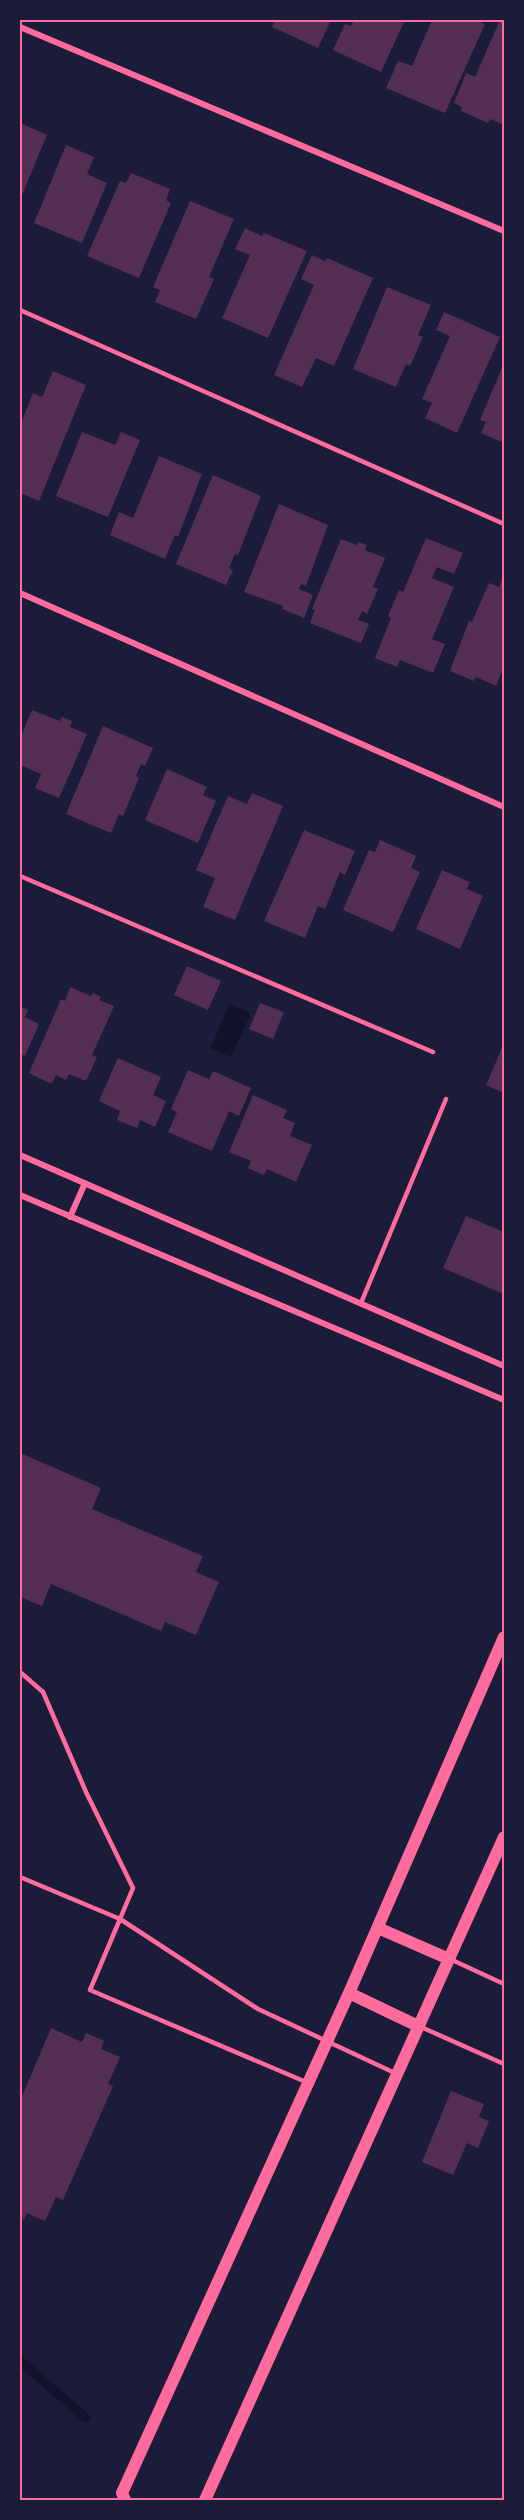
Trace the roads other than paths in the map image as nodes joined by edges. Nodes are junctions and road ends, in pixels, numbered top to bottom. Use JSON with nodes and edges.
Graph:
{"nodes":[{"id":1,"x":20,"y":27,"type":"edge"},
{"id":2,"x":504,"y":231,"type":"edge"},
{"id":3,"x":20,"y":310,"type":"edge"},
{"id":4,"x":504,"y":524,"type":"edge"},
{"id":5,"x":20,"y":593,"type":"edge"},
{"id":6,"x":504,"y":807,"type":"edge"},
{"id":7,"x":20,"y":876,"type":"edge"},
{"id":8,"x":433,"y":1052,"type":"dead end"},
{"id":9,"x":446,"y":1099,"type":"dead end"},
{"id":10,"x":20,"y":1155,"type":"edge"},
{"id":11,"x":85,"y":1183,"type":"junction"},
{"id":12,"x":20,"y":1195,"type":"edge"},
{"id":13,"x":70,"y":1217,"type":"junction"},
{"id":14,"x":361,"y":1303,"type":"junction"},
{"id":15,"x":504,"y":1366,"type":"edge"},
{"id":16,"x":504,"y":1400,"type":"edge"},
{"id":17,"x":504,"y":1637,"type":"edge"},
{"id":18,"x":20,"y":1672,"type":"edge"},
{"id":19,"x":504,"y":1837,"type":"edge"},
{"id":20,"x":20,"y":1877,"type":"edge"},
{"id":21,"x":120,"y":1919,"type":"junction"},
{"id":22,"x":378,"y":1928,"type":"junction"},
{"id":23,"x":449,"y":1959,"type":"junction"},
{"id":24,"x":504,"y":1984,"type":"edge"},
{"id":25,"x":350,"y":1993,"type":"junction"},
{"id":26,"x":418,"y":2026,"type":"junction"},
{"id":27,"x":328,"y":2041,"type":"junction"},
{"id":28,"x":504,"y":2064,"type":"edge"},
{"id":29,"x":397,"y":2074,"type":"junction"},
{"id":30,"x":309,"y":2083,"type":"junction"},
{"id":31,"x":125,"y":2500,"type":"edge"},
{"id":32,"x":205,"y":2500,"type":"edge"}],
"edges":[{"from":1,"to":2,"type":"street"},
{"from":3,"to":4,"type":"lane"},
{"from":5,"to":6,"type":"street"},
{"from":7,"to":8,"type":"lane"},
{"from":9,"to":14,"type":"lane"},
{"from":10,"to":11,"type":"street"},
{"from":11,"to":13,"type":"street"},
{"from":11,"to":14,"type":"street"},
{"from":12,"to":13,"type":"street"},
{"from":13,"to":16,"type":"street"},
{"from":14,"to":15,"type":"street"},
{"from":17,"to":22,"type":"main road"},
{"from":18,"to":21,"type":"lane"},
{"from":19,"to":23,"type":"main road"},
{"from":20,"to":21,"type":"lane"},
{"from":21,"to":27,"type":"lane"},
{"from":21,"to":30,"type":"lane"},
{"from":22,"to":23,"type":"main road"},
{"from":22,"to":25,"type":"main road"},
{"from":23,"to":24,"type":"lane"},
{"from":23,"to":26,"type":"main road"},
{"from":25,"to":26,"type":"main road"},
{"from":25,"to":27,"type":"main road"},
{"from":26,"to":28,"type":"lane"},
{"from":26,"to":29,"type":"main road"},
{"from":27,"to":29,"type":"lane"},
{"from":27,"to":30,"type":"main road"},
{"from":29,"to":32,"type":"main road"},
{"from":30,"to":31,"type":"main road"}]}
